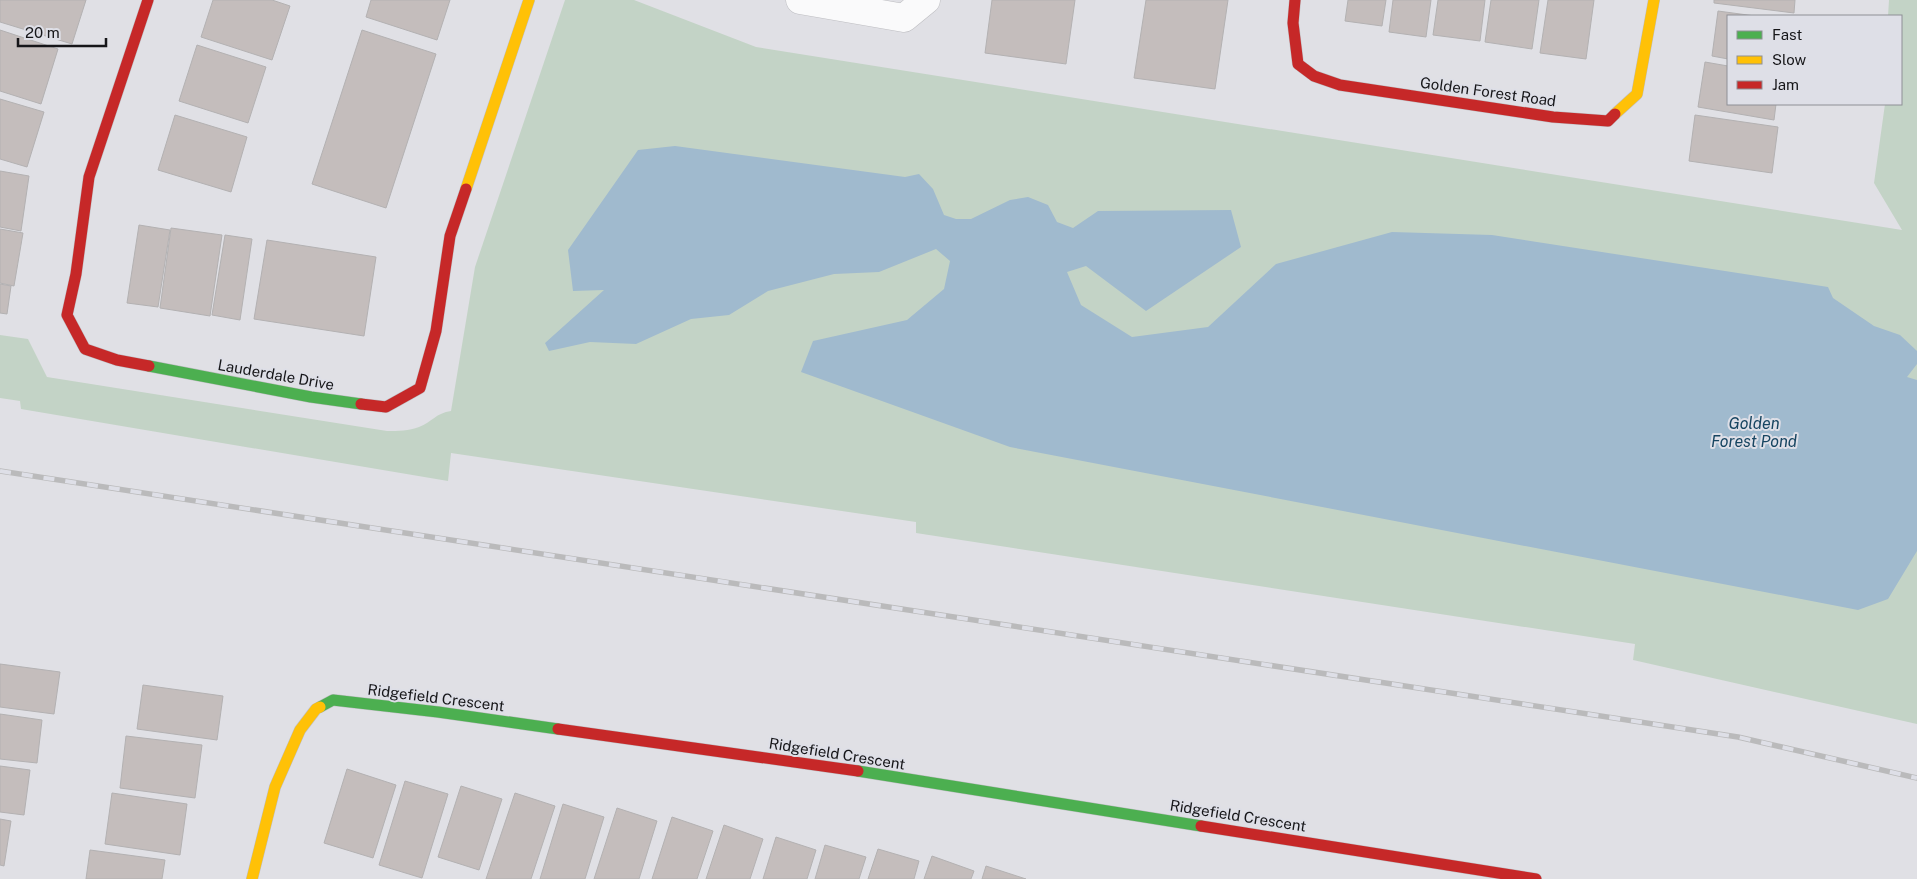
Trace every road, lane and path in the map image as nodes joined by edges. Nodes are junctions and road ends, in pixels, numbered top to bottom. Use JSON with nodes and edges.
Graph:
{"nodes":[{"id":1,"x":148,"y":0,"type":"edge"},
{"id":2,"x":529,"y":0,"type":"edge"},
{"id":3,"x":800,"y":0,"type":"edge"},
{"id":4,"x":926,"y":0,"type":"edge"},
{"id":5,"x":1295,"y":0,"type":"edge"},
{"id":6,"x":1654,"y":0,"type":"edge"},
{"id":7,"x":252,"y":879,"type":"edge"},
{"id":8,"x":1536,"y":879,"type":"edge"}],
"edges":[{"from":1,"to":2,"type":"street","name":"Lauderdale Drive"},
{"from":3,"to":4,"type":"street"},
{"from":5,"to":6,"type":"street","name":"Golden Forest Road"},
{"from":7,"to":8,"type":"street","name":"Ridgefield Crescent"}]}
